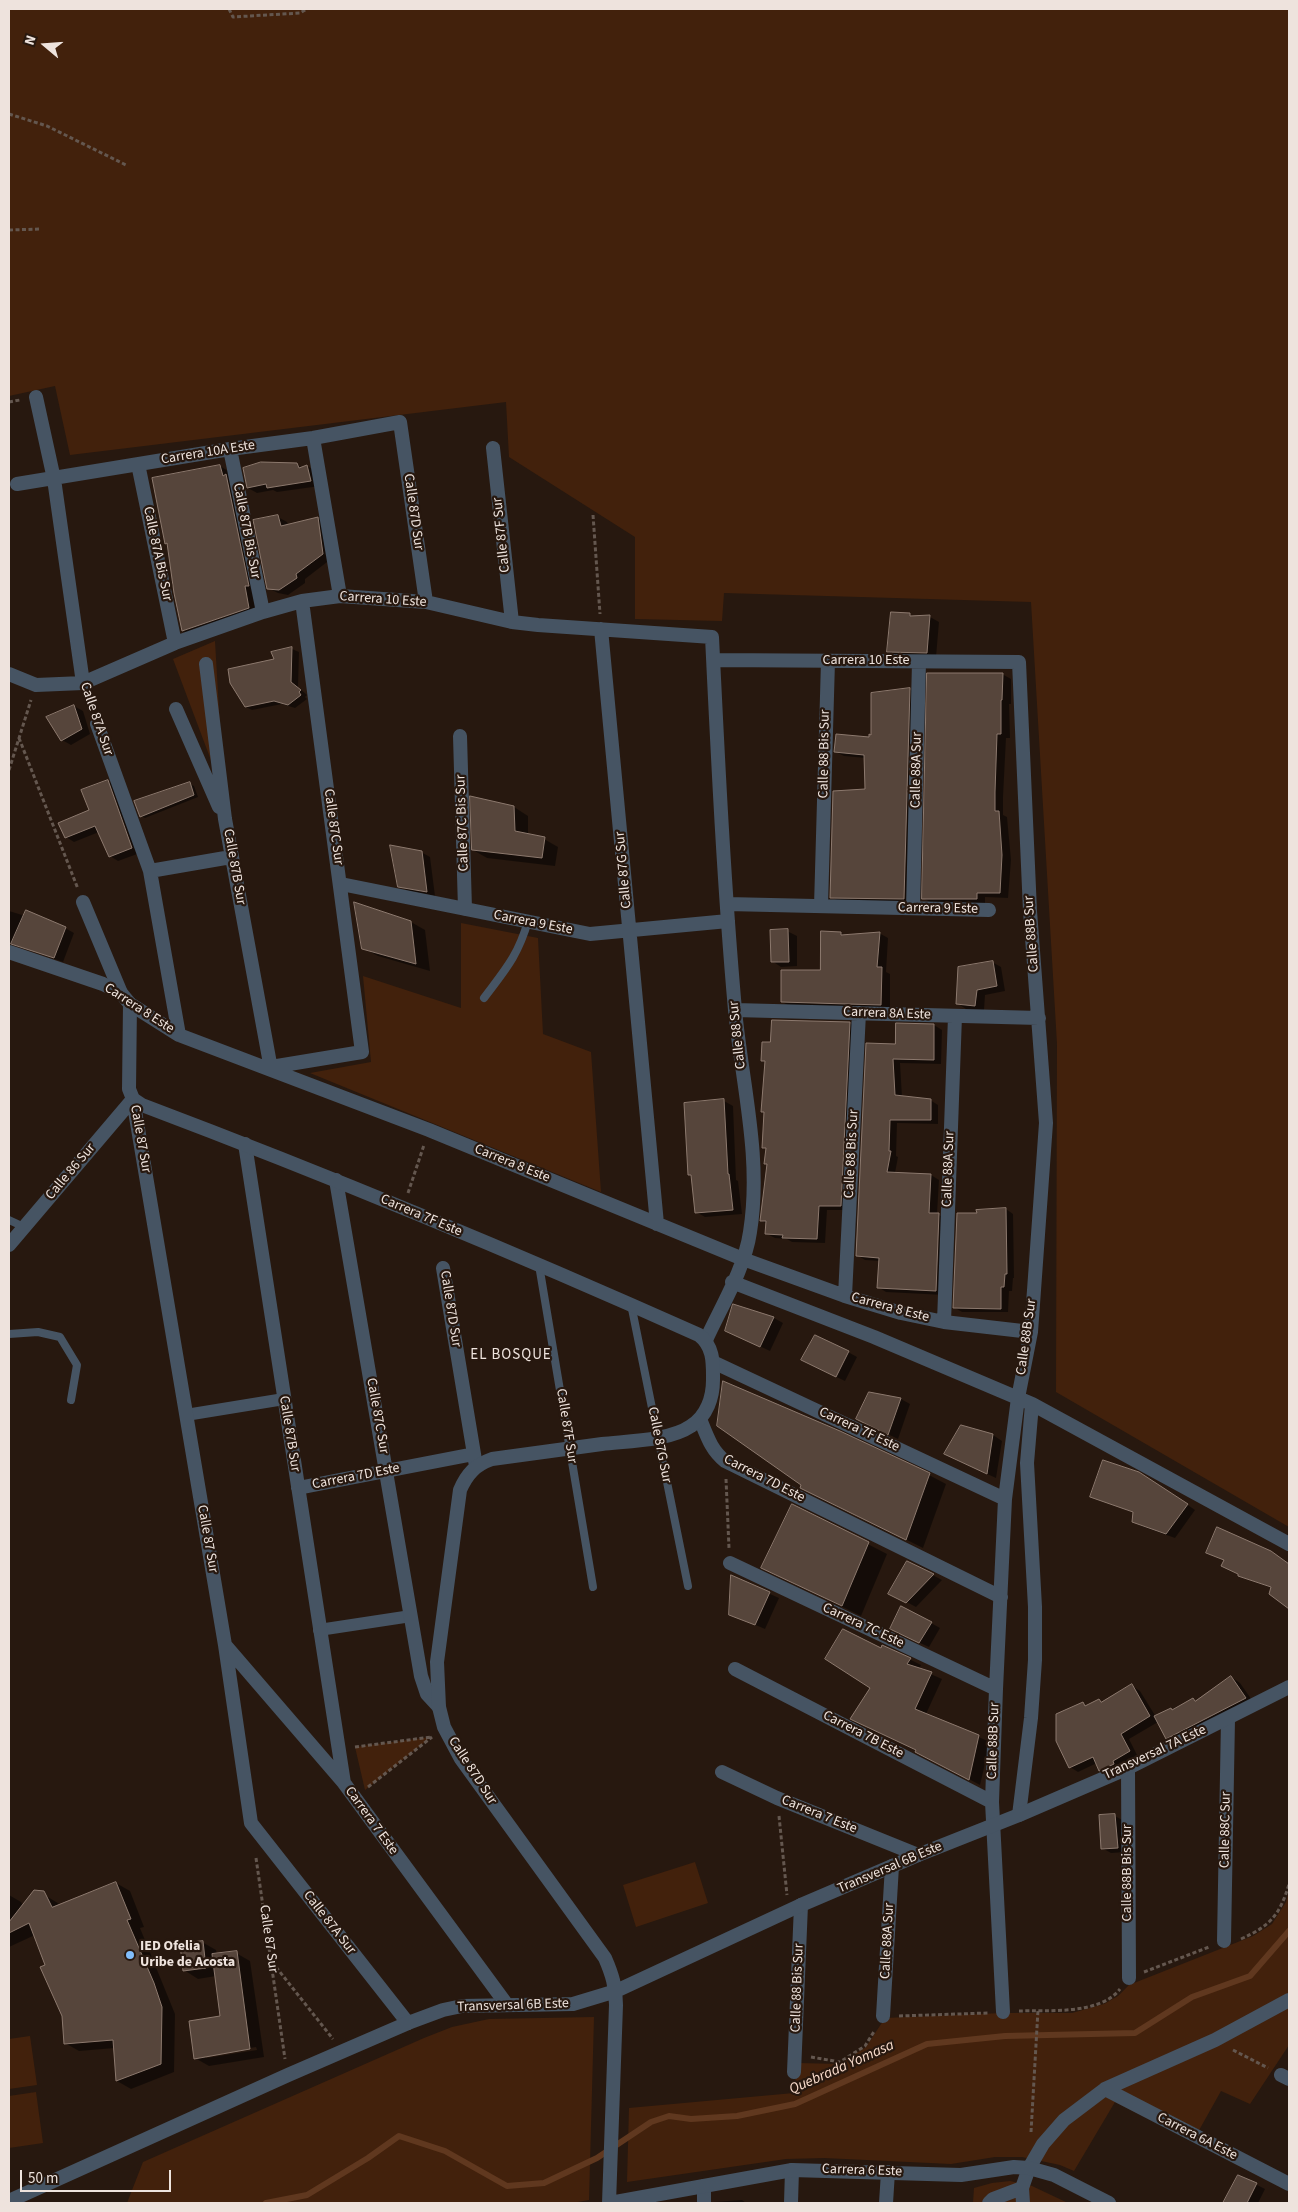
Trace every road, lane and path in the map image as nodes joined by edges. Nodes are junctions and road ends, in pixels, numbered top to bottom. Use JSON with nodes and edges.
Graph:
{"nodes":[{"id":1,"x":229,"y":9,"type":"edge"},
{"id":2,"x":307,"y":9,"type":"edge"},
{"id":3,"x":9,"y":114,"type":"edge"},
{"id":4,"x":126,"y":165,"type":"dead end"},
{"id":5,"x":41,"y":228,"type":"dead end"},
{"id":6,"x":9,"y":230,"type":"edge"},
{"id":7,"x":36,"y":397,"type":"dead end"},
{"id":8,"x":400,"y":422,"type":"joint"},
{"id":9,"x":314,"y":438,"type":"junction"},
{"id":10,"x":493,"y":448,"type":"dead end"},
{"id":11,"x":230,"y":449,"type":"junction"},
{"id":12,"x":138,"y":464,"type":"junction"},
{"id":13,"x":54,"y":479,"type":"junction"},
{"id":14,"x":16,"y":484,"type":"dead end"},
{"id":15,"x":593,"y":515,"type":"dead end"},
{"id":16,"x":340,"y":596,"type":"junction"},
{"id":17,"x":302,"y":601,"type":"junction"},
{"id":18,"x":426,"y":602,"type":"junction"},
{"id":19,"x":262,"y":612,"type":"junction"},
{"id":20,"x":512,"y":622,"type":"junction"},
{"id":21,"x":601,"y":629,"type":"junction"},
{"id":22,"x":712,"y":637,"type":"joint"},
{"id":23,"x":175,"y":644,"type":"junction"},
{"id":24,"x":714,"y":660,"type":"junction"},
{"id":25,"x":828,"y":661,"type":"junction"},
{"id":26,"x":919,"y":662,"type":"junction"},
{"id":27,"x":1019,"y":662,"type":"joint"},
{"id":28,"x":206,"y":664,"type":"dead end"},
{"id":29,"x":9,"y":674,"type":"edge"},
{"id":30,"x":83,"y":683,"type":"junction"},
{"id":31,"x":36,"y":685,"type":"junction"},
{"id":32,"x":176,"y":709,"type":"dead end"},
{"id":33,"x":97,"y":724,"type":"dead end"},
{"id":34,"x":460,"y":736,"type":"dead end"},
{"id":35,"x":19,"y":738,"type":"junction"},
{"id":36,"x":9,"y":770,"type":"edge"},
{"id":37,"x":225,"y":819,"type":"junction"},
{"id":38,"x":231,"y":857,"type":"junction"},
{"id":39,"x":150,"y":871,"type":"junction"},
{"id":40,"x":341,"y":884,"type":"junction"},
{"id":41,"x":83,"y":902,"type":"joint"},
{"id":42,"x":727,"y":904,"type":"junction"},
{"id":43,"x":821,"y":906,"type":"junction"},
{"id":44,"x":913,"y":908,"type":"junction"},
{"id":45,"x":465,"y":909,"type":"junction"},
{"id":46,"x":989,"y":910,"type":"dead end"},
{"id":47,"x":728,"y":921,"type":"junction"},
{"id":48,"x":528,"y":922,"type":"junction"},
{"id":49,"x":629,"y":930,"type":"junction"},
{"id":50,"x":9,"y":952,"type":"edge"},
{"id":51,"x":125,"y":998,"type":"junction"},
{"id":52,"x":484,"y":998,"type":"dead end"},
{"id":53,"x":735,"y":1010,"type":"junction"},
{"id":54,"x":859,"y":1013,"type":"junction"},
{"id":55,"x":955,"y":1016,"type":"junction"},
{"id":56,"x":1038,"y":1018,"type":"junction"},
{"id":57,"x":179,"y":1035,"type":"junction"},
{"id":58,"x":271,"y":1068,"type":"junction"},
{"id":59,"x":133,"y":1099,"type":"junction"},
{"id":60,"x":429,"y":1130,"type":"junction"},
{"id":61,"x":245,"y":1144,"type":"junction"},
{"id":62,"x":336,"y":1180,"type":"junction"},
{"id":63,"x":404,"y":1208,"type":"junction"},
{"id":64,"x":9,"y":1220,"type":"edge"},
{"id":65,"x":657,"y":1224,"type":"junction"},
{"id":66,"x":24,"y":1227,"type":"junction"},
{"id":67,"x":9,"y":1245,"type":"edge"},
{"id":68,"x":743,"y":1259,"type":"junction"},
{"id":69,"x":539,"y":1265,"type":"junction"},
{"id":70,"x":443,"y":1268,"type":"dead end"},
{"id":71,"x":732,"y":1282,"type":"junction"},
{"id":72,"x":844,"y":1296,"type":"junction"},
{"id":73,"x":631,"y":1304,"type":"junction"},
{"id":74,"x":944,"y":1322,"type":"junction"},
{"id":75,"x":1031,"y":1332,"type":"junction"},
{"id":76,"x":9,"y":1334,"type":"edge"},
{"id":77,"x":706,"y":1340,"type":"junction"},
{"id":78,"x":713,"y":1362,"type":"junction"},
{"id":79,"x":1018,"y":1398,"type":"junction"},
{"id":80,"x":71,"y":1400,"type":"dead end"},
{"id":81,"x":284,"y":1400,"type":"junction"},
{"id":82,"x":1032,"y":1404,"type":"junction"},
{"id":83,"x":186,"y":1415,"type":"junction"},
{"id":84,"x":700,"y":1419,"type":"junction"},
{"id":85,"x":658,"y":1437,"type":"junction"},
{"id":86,"x":570,"y":1448,"type":"junction"},
{"id":87,"x":475,"y":1460,"type":"junction"},
{"id":88,"x":725,"y":1461,"type":"junction"},
{"id":89,"x":386,"y":1471,"type":"junction"},
{"id":90,"x":298,"y":1488,"type":"junction"},
{"id":91,"x":1005,"y":1499,"type":"junction"},
{"id":92,"x":1289,"y":1544,"type":"edge"},
{"id":93,"x":730,"y":1564,"type":"joint"},
{"id":94,"x":688,"y":1586,"type":"dead end"},
{"id":95,"x":592,"y":1587,"type":"dead end"},
{"id":96,"x":1000,"y":1596,"type":"junction"},
{"id":97,"x":411,"y":1616,"type":"junction"},
{"id":98,"x":319,"y":1630,"type":"junction"},
{"id":99,"x":225,"y":1645,"type":"junction"},
{"id":100,"x":735,"y":1669,"type":"dead end"},
{"id":101,"x":1289,"y":1687,"type":"edge"},
{"id":102,"x":996,"y":1689,"type":"junction"},
{"id":103,"x":439,"y":1707,"type":"junction"},
{"id":104,"x":1228,"y":1719,"type":"junction"},
{"id":105,"x":444,"y":1727,"type":"junction"},
{"id":106,"x":431,"y":1737,"type":"junction"},
{"id":107,"x":337,"y":1750,"type":"junction"},
{"id":108,"x":1128,"y":1768,"type":"junction"},
{"id":109,"x":722,"y":1772,"type":"dead end"},
{"id":110,"x":344,"y":1784,"type":"junction"},
{"id":111,"x":353,"y":1798,"type":"junction"},
{"id":112,"x":777,"y":1798,"type":"junction"},
{"id":113,"x":992,"y":1802,"type":"junction"},
{"id":114,"x":1020,"y":1815,"type":"junction"},
{"id":115,"x":251,"y":1823,"type":"joint"},
{"id":116,"x":994,"y":1825,"type":"junction"},
{"id":117,"x":255,"y":1852,"type":"dead end"},
{"id":118,"x":918,"y":1855,"type":"junction"},
{"id":119,"x":892,"y":1866,"type":"junction"},
{"id":120,"x":795,"y":1907,"type":"junction"},
{"id":121,"x":1224,"y":1942,"type":"dead end"},
{"id":122,"x":271,"y":1961,"type":"junction"},
{"id":123,"x":1128,"y":1978,"type":"joint"},
{"id":124,"x":616,"y":1991,"type":"junction"},
{"id":125,"x":1289,"y":2000,"type":"edge"},
{"id":126,"x":507,"y":2005,"type":"junction"},
{"id":127,"x":1038,"y":2010,"type":"junction"},
{"id":128,"x":1003,"y":2012,"type":"junction"},
{"id":129,"x":884,"y":2016,"type":"junction"},
{"id":130,"x":408,"y":2023,"type":"junction"},
{"id":131,"x":1215,"y":2040,"type":"junction"},
{"id":132,"x":343,"y":2051,"type":"junction"},
{"id":133,"x":796,"y":2055,"type":"junction"},
{"id":134,"x":794,"y":2072,"type":"dead end"},
{"id":135,"x":288,"y":2075,"type":"junction"},
{"id":136,"x":1285,"y":2077,"type":"edge"},
{"id":137,"x":1105,"y":2090,"type":"junction"},
{"id":138,"x":1031,"y":2138,"type":"dead end"},
{"id":139,"x":1029,"y":2168,"type":"junction"},
{"id":140,"x":792,"y":2170,"type":"junction"},
{"id":141,"x":888,"y":2172,"type":"junction"},
{"id":142,"x":1289,"y":2184,"type":"edge"},
{"id":143,"x":704,"y":2186,"type":"junction"},
{"id":144,"x":1022,"y":2188,"type":"junction"},
{"id":145,"x":9,"y":2201,"type":"edge"},
{"id":146,"x":610,"y":2203,"type":"edge"},
{"id":147,"x":704,"y":2203,"type":"edge"},
{"id":148,"x":791,"y":2203,"type":"edge"},
{"id":149,"x":886,"y":2203,"type":"edge"},
{"id":150,"x":989,"y":2203,"type":"edge"},
{"id":151,"x":1022,"y":2203,"type":"edge"},
{"id":152,"x":1109,"y":2203,"type":"edge"}],
"edges":[{"from":1,"to":2,"type":"path"},
{"from":3,"to":4,"type":"path"},
{"from":5,"to":6,"type":"path"},
{"from":7,"to":13,"type":"street","name":"Calle 87A Sur"},
{"from":8,"to":9,"type":"street","name":"Carrera 10A Este"},
{"from":8,"to":18,"type":"street","name":"Calle 87D Sur"},
{"from":9,"to":11,"type":"street","name":"Carrera 10A Este"},
{"from":9,"to":16,"type":"street"},
{"from":10,"to":20,"type":"street","name":"Calle 87F Sur"},
{"from":11,"to":12,"type":"street","name":"Carrera 10A Este"},
{"from":11,"to":19,"type":"street","name":"Calle 87B Bis Sur"},
{"from":12,"to":13,"type":"street","name":"Carrera 10A Este"},
{"from":12,"to":23,"type":"street","name":"Calle 87A Bis Sur"},
{"from":13,"to":14,"type":"street","name":"Carrera 10A Este"},
{"from":13,"to":30,"type":"street","name":"Calle 87A Sur"},
{"from":15,"to":21,"type":"path"},
{"from":16,"to":17,"type":"street","name":"Carrera 10 Este"},
{"from":16,"to":18,"type":"street","name":"Carrera 10 Este"},
{"from":17,"to":19,"type":"street","name":"Carrera 10 Este"},
{"from":17,"to":40,"type":"street","name":"Calle 87C Sur"},
{"from":18,"to":20,"type":"street","name":"Carrera 10 Este"},
{"from":19,"to":23,"type":"street","name":"Carrera 10 Este"},
{"from":20,"to":21,"type":"street","name":"Carrera 10 Este"},
{"from":21,"to":22,"type":"street","name":"Carrera 10 Este"},
{"from":21,"to":49,"type":"street","name":"Calle 87G Sur"},
{"from":22,"to":24,"type":"street","name":"Calle 88 Sur"},
{"from":23,"to":30,"type":"street","name":"Carrera 10 Este"},
{"from":24,"to":25,"type":"street","name":"Carrera 10 Este"},
{"from":24,"to":42,"type":"street","name":"Calle 88 Sur"},
{"from":25,"to":26,"type":"street","name":"Carrera 10 Este"},
{"from":25,"to":43,"type":"street","name":"Calle 88 Bis Sur"},
{"from":26,"to":27,"type":"street","name":"Carrera 10 Este"},
{"from":26,"to":44,"type":"street","name":"Calle 88A Sur"},
{"from":27,"to":56,"type":"street","name":"Calle 88B Sur"},
{"from":28,"to":37,"type":"street","name":"Calle 87B Sur"},
{"from":29,"to":31,"type":"street","name":"Carrera 10 Este"},
{"from":30,"to":31,"type":"street","name":"Carrera 10 Este"},
{"from":31,"to":35,"type":"path"},
{"from":32,"to":37,"type":"street"},
{"from":33,"to":39,"type":"street","name":"Calle 87A Sur"},
{"from":34,"to":45,"type":"street","name":"Calle 87C Bis Sur"},
{"from":35,"to":36,"type":"path"},
{"from":35,"to":41,"type":"path"},
{"from":37,"to":38,"type":"street","name":"Calle 87B Sur"},
{"from":38,"to":39,"type":"street"},
{"from":38,"to":58,"type":"street","name":"Calle 87B Sur"},
{"from":39,"to":57,"type":"street","name":"Calle 87A Sur"},
{"from":40,"to":45,"type":"street","name":"Carrera 9 Este"},
{"from":40,"to":58,"type":"street","name":"Calle 87C Sur"},
{"from":41,"to":51,"type":"street","name":"Calle 87 Sur"},
{"from":42,"to":43,"type":"street","name":"Carrera 9 Este"},
{"from":42,"to":47,"type":"street","name":"Calle 88 Sur"},
{"from":43,"to":44,"type":"street","name":"Carrera 9 Este"},
{"from":44,"to":46,"type":"street","name":"Carrera 9 Este"},
{"from":45,"to":48,"type":"street","name":"Carrera 9 Este"},
{"from":47,"to":49,"type":"street","name":"Carrera 9 Este"},
{"from":47,"to":53,"type":"street","name":"Calle 88 Sur"},
{"from":48,"to":49,"type":"street","name":"Carrera 9 Este"},
{"from":48,"to":52,"type":"lane"},
{"from":49,"to":65,"type":"street","name":"Calle 87G Sur"},
{"from":50,"to":51,"type":"street","name":"Carrera 8 Este"},
{"from":51,"to":57,"type":"street","name":"Carrera 8 Este"},
{"from":51,"to":59,"type":"street","name":"Calle 87 Sur"},
{"from":53,"to":54,"type":"street","name":"Carrera 8A Este"},
{"from":53,"to":68,"type":"street","name":"Calle 88 Sur"},
{"from":54,"to":55,"type":"street","name":"Carrera 8A Este"},
{"from":54,"to":72,"type":"street","name":"Calle 88 Bis Sur"},
{"from":55,"to":56,"type":"street","name":"Carrera 8A Este"},
{"from":55,"to":74,"type":"street","name":"Calle 88A Sur"},
{"from":56,"to":75,"type":"street","name":"Calle 88B Sur"},
{"from":57,"to":58,"type":"street","name":"Carrera 8 Este"},
{"from":58,"to":60,"type":"street","name":"Carrera 8 Este"},
{"from":59,"to":61,"type":"street","name":"Carrera 7F Este"},
{"from":59,"to":66,"type":"street","name":"Calle 86 Sur"},
{"from":59,"to":83,"type":"street","name":"Calle 87 Sur"},
{"from":60,"to":63,"type":"path"},
{"from":60,"to":65,"type":"street","name":"Carrera 8 Este"},
{"from":61,"to":62,"type":"street","name":"Carrera 7F Este"},
{"from":61,"to":81,"type":"street","name":"Calle 87B Sur"},
{"from":62,"to":63,"type":"street","name":"Carrera 7F Este"},
{"from":62,"to":89,"type":"street","name":"Calle 87C Sur"},
{"from":63,"to":69,"type":"street","name":"Carrera 7F Este"},
{"from":64,"to":66,"type":"lane"},
{"from":65,"to":68,"type":"street","name":"Carrera 8 Este"},
{"from":66,"to":67,"type":"street","name":"Calle 86 Sur"},
{"from":68,"to":71,"type":"street","name":"Calle 88 Sur"},
{"from":68,"to":72,"type":"street","name":"Carrera 8 Este"},
{"from":69,"to":73,"type":"street","name":"Carrera 7F Este"},
{"from":69,"to":86,"type":"lane","name":"Calle 87F Sur"},
{"from":70,"to":87,"type":"street","name":"Calle 87D Sur"},
{"from":71,"to":77,"type":"street","name":"Calle 88 Sur"},
{"from":71,"to":79,"type":"street"},
{"from":72,"to":74,"type":"street","name":"Carrera 8 Este"},
{"from":73,"to":77,"type":"street","name":"Carrera 7F Este"},
{"from":73,"to":85,"type":"lane","name":"Calle 87G Sur"},
{"from":74,"to":75,"type":"street","name":"Carrera 8 Este"},
{"from":75,"to":79,"type":"street","name":"Calle 88B Sur"},
{"from":76,"to":80,"type":"lane"},
{"from":77,"to":78,"type":"street"},
{"from":78,"to":84,"type":"street"},
{"from":78,"to":91,"type":"street","name":"Carrera 7F Este"},
{"from":79,"to":82,"type":"street"},
{"from":79,"to":91,"type":"street","name":"Calle 88B Sur"},
{"from":81,"to":83,"type":"street"},
{"from":81,"to":90,"type":"street","name":"Calle 87B Sur"},
{"from":82,"to":92,"type":"street"},
{"from":82,"to":114,"type":"street"},
{"from":83,"to":99,"type":"street","name":"Calle 87 Sur"},
{"from":84,"to":85,"type":"street","name":"Carrera 7D Este"},
{"from":84,"to":88,"type":"street","name":"Carrera 7D Este"},
{"from":85,"to":86,"type":"street","name":"Carrera 7D Este"},
{"from":85,"to":94,"type":"lane","name":"Calle 87G Sur"},
{"from":86,"to":87,"type":"street","name":"Carrera 7D Este"},
{"from":86,"to":95,"type":"lane","name":"Calle 87F Sur"},
{"from":87,"to":89,"type":"street","name":"Carrera 7D Este"},
{"from":87,"to":103,"type":"street","name":"Calle 87D Sur"},
{"from":88,"to":93,"type":"path"},
{"from":88,"to":96,"type":"street","name":"Carrera 7D Este"},
{"from":89,"to":90,"type":"street","name":"Carrera 7D Este"},
{"from":89,"to":97,"type":"street","name":"Calle 87C Sur"},
{"from":90,"to":98,"type":"street","name":"Calle 87B Sur"},
{"from":91,"to":96,"type":"street","name":"Calle 88B Sur"},
{"from":93,"to":102,"type":"street","name":"Carrera 7C Este"},
{"from":96,"to":102,"type":"street","name":"Calle 88B Sur"},
{"from":97,"to":98,"type":"street"},
{"from":97,"to":103,"type":"street","name":"Calle 87C Sur"},
{"from":98,"to":107,"type":"street","name":"Calle 87B Sur"},
{"from":99,"to":110,"type":"street","name":"Carrera 7 Este"},
{"from":99,"to":115,"type":"street","name":"Calle 87 Sur"},
{"from":100,"to":113,"type":"street","name":"Carrera 7B Este"},
{"from":101,"to":104,"type":"street","name":"Transversal 7A Este"},
{"from":102,"to":113,"type":"street","name":"Calle 88B Sur"},
{"from":103,"to":105,"type":"street","name":"Calle 87D Sur"},
{"from":104,"to":108,"type":"street","name":"Transversal 7A Este"},
{"from":104,"to":121,"type":"street","name":"Calle 88C Sur"},
{"from":105,"to":106,"type":"path"},
{"from":105,"to":124,"type":"street","name":"Calle 87D Sur"},
{"from":106,"to":107,"type":"path"},
{"from":106,"to":111,"type":"path"},
{"from":107,"to":110,"type":"street","name":"Calle 87B Sur"},
{"from":108,"to":114,"type":"street","name":"Transversal 7A Este"},
{"from":108,"to":123,"type":"street","name":"Calle 88B Bis Sur"},
{"from":109,"to":112,"type":"street","name":"Carrera 7 Este"},
{"from":110,"to":111,"type":"street","name":"Carrera 7 Este"},
{"from":111,"to":126,"type":"street","name":"Carrera 7 Este"},
{"from":112,"to":118,"type":"street","name":"Carrera 7 Este"},
{"from":112,"to":120,"type":"path"},
{"from":113,"to":116,"type":"street","name":"Calle 88B Sur"},
{"from":114,"to":116,"type":"street","name":"Transversal 6B Este"},
{"from":115,"to":130,"type":"street","name":"Calle 87A Sur"},
{"from":116,"to":118,"type":"street","name":"Transversal 6B Este"},
{"from":116,"to":128,"type":"street","name":"Calle 88B Sur"},
{"from":117,"to":122,"type":"path","name":"Calle 87 Sur"},
{"from":118,"to":119,"type":"street","name":"Transversal 6B Este"},
{"from":119,"to":120,"type":"street","name":"Transversal 6B Este"},
{"from":119,"to":129,"type":"street","name":"Calle 88A Sur"},
{"from":120,"to":124,"type":"street","name":"Transversal 6B Este"},
{"from":120,"to":133,"type":"street","name":"Calle 88 Bis Sur"},
{"from":122,"to":132,"type":"path"},
{"from":122,"to":135,"type":"path","name":"Calle 87 Sur"},
{"from":123,"to":127,"type":"path"},
{"from":124,"to":126,"type":"street","name":"Transversal 6B Este"},
{"from":124,"to":146,"type":"street","name":"Calle 87D Sur"},
{"from":125,"to":131,"type":"street"},
{"from":126,"to":130,"type":"street","name":"Transversal 6B Este"},
{"from":127,"to":128,"type":"path"},
{"from":127,"to":138,"type":"path"},
{"from":128,"to":129,"type":"path"},
{"from":129,"to":133,"type":"path"},
{"from":130,"to":132,"type":"street","name":"Transversal 6B Este"},
{"from":131,"to":136,"type":"path"},
{"from":131,"to":137,"type":"street"},
{"from":132,"to":135,"type":"street","name":"Transversal 6B Este"},
{"from":133,"to":134,"type":"street","name":"Calle 88 Bis Sur"},
{"from":135,"to":145,"type":"street","name":"Transversal 6B Este"},
{"from":137,"to":139,"type":"street"},
{"from":137,"to":142,"type":"street","name":"Carrera 6A Este"},
{"from":139,"to":141,"type":"street","name":"Carrera 6 Este"},
{"from":139,"to":144,"type":"street"},
{"from":139,"to":152,"type":"street","name":"Carrera 6 Este"},
{"from":140,"to":141,"type":"street","name":"Carrera 6 Este"},
{"from":140,"to":143,"type":"street","name":"Carrera 6 Este"},
{"from":140,"to":148,"type":"street"},
{"from":141,"to":149,"type":"street"},
{"from":143,"to":146,"type":"street","name":"Carrera 6 Este"},
{"from":143,"to":147,"type":"street"},
{"from":144,"to":150,"type":"street"},
{"from":144,"to":151,"type":"street"}]}
